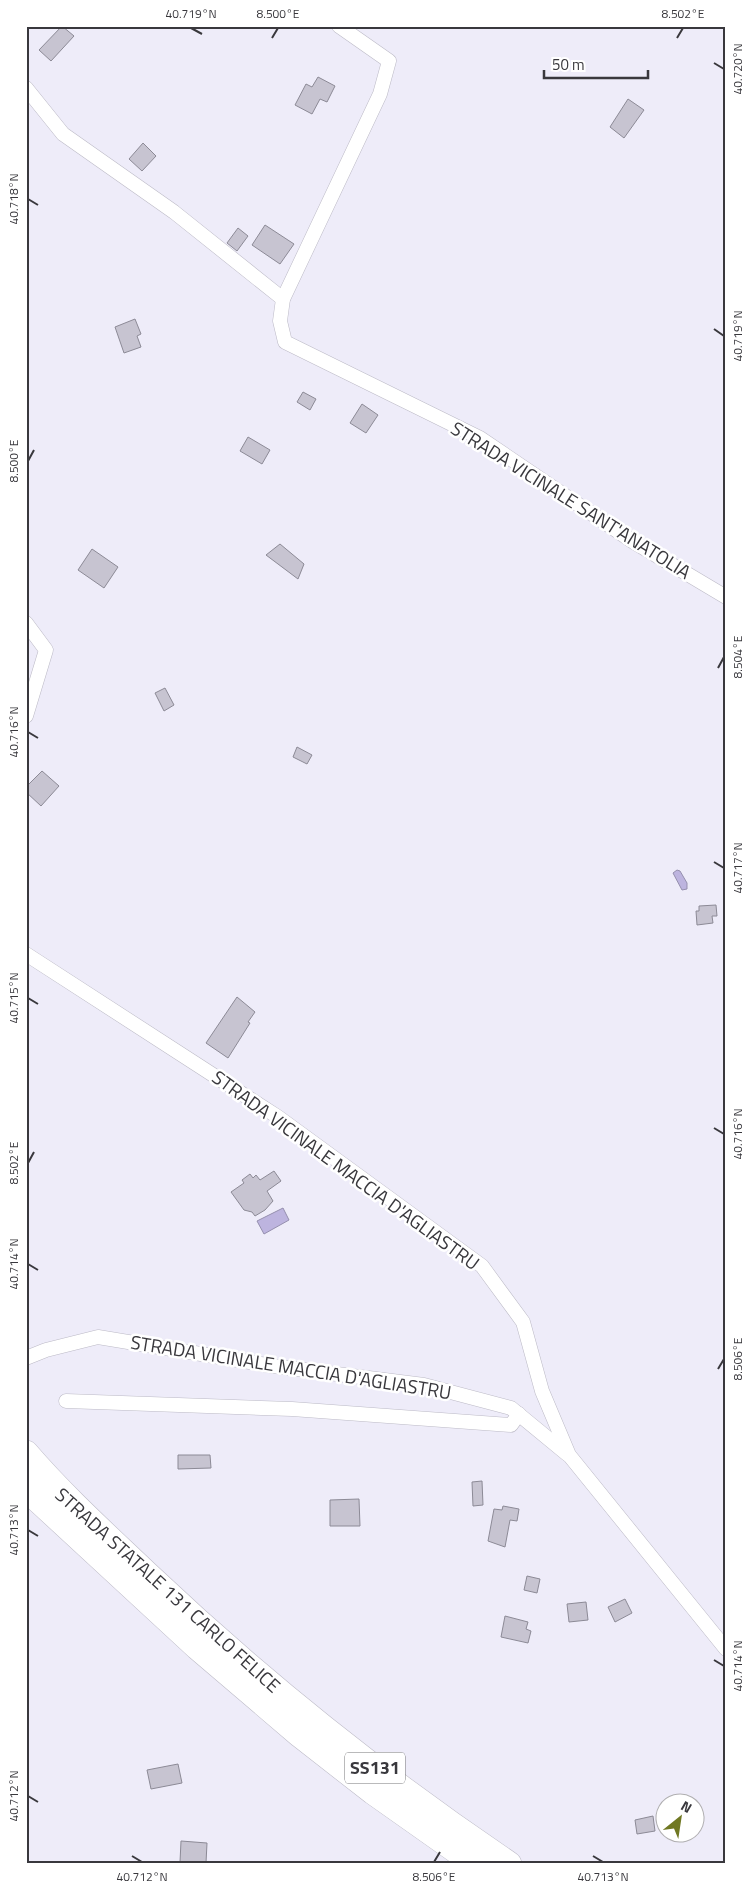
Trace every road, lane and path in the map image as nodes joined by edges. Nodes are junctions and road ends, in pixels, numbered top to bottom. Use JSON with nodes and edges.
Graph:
{"nodes":[{"id":1,"x":339,"y":26,"type":"edge"},
{"id":2,"x":26,"y":88,"type":"edge"},
{"id":3,"x":283,"y":299,"type":"junction"},
{"id":4,"x":726,"y":598,"type":"edge"},
{"id":5,"x":26,"y":623,"type":"edge"},
{"id":6,"x":26,"y":716,"type":"edge"},
{"id":7,"x":26,"y":954,"type":"edge"},
{"id":8,"x":26,"y":1358,"type":"edge"},
{"id":9,"x":66,"y":1400,"type":"dead end"},
{"id":10,"x":519,"y":1414,"type":"junction"},
{"id":11,"x":26,"y":1453,"type":"edge"},
{"id":12,"x":569,"y":1455,"type":"junction"},
{"id":13,"x":26,"y":1486,"type":"edge"},
{"id":14,"x":726,"y":1649,"type":"edge"},
{"id":15,"x":240,"y":1672,"type":"junction"},
{"id":16,"x":475,"y":1864,"type":"edge"},
{"id":17,"x":509,"y":1864,"type":"edge"}],
"edges":[{"from":1,"to":3,"type":"street","name":"STRADA VICINALE SANT'ANATOLIA"},
{"from":2,"to":3,"type":"street"},
{"from":3,"to":4,"type":"street","name":"STRADA VICINALE SANT'ANATOLIA"},
{"from":5,"to":6,"type":"street"},
{"from":7,"to":12,"type":"street","name":"STRADA VICINALE MACCIA D'AGLIASTRU"},
{"from":8,"to":10,"type":"street","name":"STRADA VICINALE MACCIA D'AGLIASTRU"},
{"from":9,"to":10,"type":"street"},
{"from":10,"to":12,"type":"street","name":"STRADA VICINALE MACCIA D'AGLIASTRU"},
{"from":11,"to":15,"type":"highway","name":"STRADA STATALE 131 CARLO FELICE","number":"SS131"},
{"from":12,"to":14,"type":"street","name":"STRADA VICINALE MACCIA D'AGLIASTRU"},
{"from":13,"to":15,"type":"highway","name":"STRADA STATALE 131 CARLO FELICE","number":"SS131"},
{"from":15,"to":16,"type":"highway","name":"STRADA STATALE 131 CARLO FELICE","number":"SS131"},
{"from":15,"to":17,"type":"highway","name":"STRADA STATALE 131 CARLO FELICE","number":"SS131"}]}
